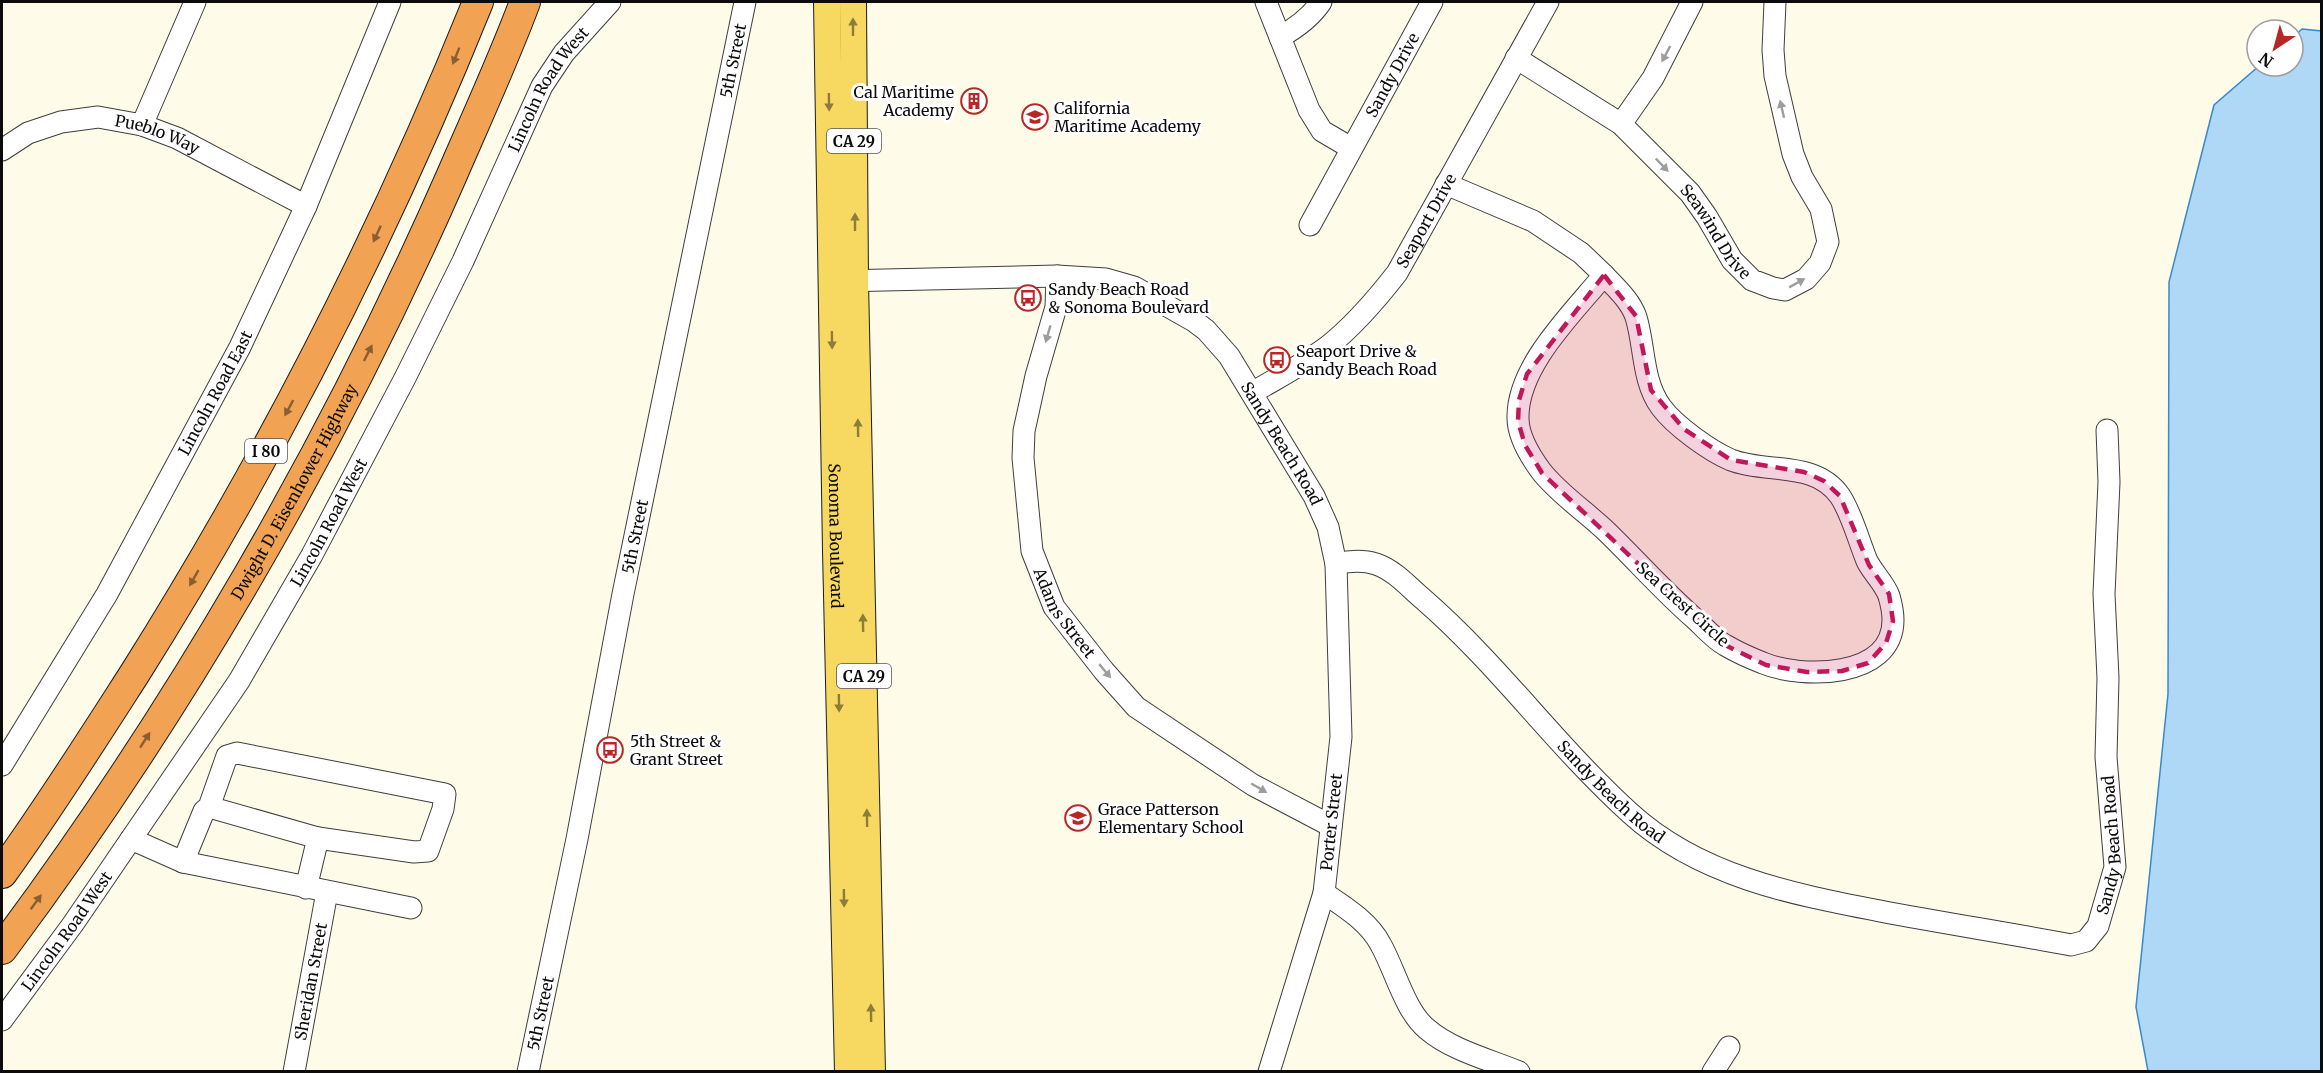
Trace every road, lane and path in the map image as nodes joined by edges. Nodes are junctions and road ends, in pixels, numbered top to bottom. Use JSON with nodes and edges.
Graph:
{"nodes":[{"id":1,"x":195,"y":2,"type":"edge"},
{"id":2,"x":390,"y":2,"type":"edge"},
{"id":3,"x":478,"y":2,"type":"edge"},
{"id":4,"x":525,"y":2,"type":"edge"},
{"id":5,"x":546,"y":2,"type":"edge"},
{"id":6,"x":610,"y":2,"type":"edge"},
{"id":7,"x":745,"y":2,"type":"edge"},
{"id":8,"x":827,"y":2,"type":"edge"},
{"id":9,"x":853,"y":2,"type":"edge"},
{"id":10,"x":1266,"y":2,"type":"edge"},
{"id":11,"x":1321,"y":2,"type":"edge"},
{"id":12,"x":1432,"y":2,"type":"edge"},
{"id":13,"x":1548,"y":2,"type":"edge"},
{"id":14,"x":1692,"y":2,"type":"edge"},
{"id":15,"x":1776,"y":2,"type":"edge"},
{"id":16,"x":1280,"y":37,"type":"junction"},
{"id":17,"x":1516,"y":58,"type":"junction"},
{"id":18,"x":142,"y":124,"type":"junction"},
{"id":19,"x":1621,"y":124,"type":"junction"},
{"id":20,"x":1351,"y":148,"type":"junction"},
{"id":21,"x":2,"y":150,"type":"edge"},
{"id":22,"x":1446,"y":184,"type":"junction"},
{"id":23,"x":306,"y":206,"type":"junction"},
{"id":24,"x":1310,"y":225,"type":"dead end"},
{"id":25,"x":421,"y":245,"type":"junction"},
{"id":26,"x":1604,"y":275,"type":"junction"},
{"id":27,"x":1057,"y":276,"type":"junction"},
{"id":28,"x":843,"y":281,"type":"junction"},
{"id":29,"x":1252,"y":393,"type":"junction"},
{"id":30,"x":2107,"y":430,"type":"dead end"},
{"id":31,"x":1336,"y":564,"type":"junction"},
{"id":32,"x":2,"y":765,"type":"edge"},
{"id":33,"x":209,"y":807,"type":"junction"},
{"id":34,"x":1331,"y":826,"type":"junction"},
{"id":35,"x":318,"y":838,"type":"junction"},
{"id":36,"x":131,"y":839,"type":"junction"},
{"id":37,"x":183,"y":862,"type":"junction"},
{"id":38,"x":2,"y":873,"type":"edge"},
{"id":39,"x":306,"y":888,"type":"junction"},
{"id":40,"x":327,"y":892,"type":"junction"},
{"id":41,"x":1324,"y":893,"type":"junction"},
{"id":42,"x":411,"y":908,"type":"dead end"},
{"id":43,"x":2,"y":949,"type":"edge"},
{"id":44,"x":2,"y":1020,"type":"edge"},
{"id":45,"x":1729,"y":1047,"type":"dead end"},
{"id":46,"x":294,"y":1071,"type":"edge"},
{"id":47,"x":528,"y":1071,"type":"edge"},
{"id":48,"x":848,"y":1071,"type":"edge"},
{"id":49,"x":872,"y":1071,"type":"edge"},
{"id":50,"x":1269,"y":1071,"type":"edge"},
{"id":51,"x":1518,"y":1071,"type":"edge"},
{"id":52,"x":1713,"y":1071,"type":"edge"}],
"edges":[{"from":1,"to":18,"type":"street"},
{"from":2,"to":23,"type":"street","name":"Lincoln Road East"},
{"from":3,"to":38,"type":"highway","number":"I 80","one_way":true},
{"from":4,"to":25,"type":"highway","name":"Dwight D. Eisenhower Highway","number":"I 80"},
{"from":5,"to":25,"type":"highway"},
{"from":6,"to":36,"type":"street","name":"Lincoln Road West"},
{"from":7,"to":47,"type":"street","name":"5th Street"},
{"from":8,"to":28,"type":"main road","name":"Sonoma Boulevard","number":"CA 29","one_way":true},
{"from":28,"to":9,"type":"main road","name":"Sonoma Boulevard","number":"CA 29","one_way":true},
{"from":10,"to":16,"type":"street"},
{"from":11,"to":16,"type":"street"},
{"from":12,"to":20,"type":"street","name":"Sandy Drive"},
{"from":13,"to":17,"type":"street","name":"Seaport Drive"},
{"from":14,"to":19,"type":"street","one_way":true},
{"from":19,"to":15,"type":"street","name":"Seawind Drive","one_way":true},
{"from":16,"to":20,"type":"street"},
{"from":17,"to":19,"type":"street","name":"Seawind Drive"},
{"from":17,"to":22,"type":"street","name":"Seaport Drive"},
{"from":18,"to":21,"type":"street","name":"Pueblo Way"},
{"from":18,"to":23,"type":"street","name":"Pueblo Way"},
{"from":20,"to":24,"type":"street","name":"Sandy Drive"},
{"from":22,"to":26,"type":"street","name":"Sea Crest Circle"},
{"from":22,"to":29,"type":"street","name":"Seaport Drive"},
{"from":23,"to":32,"type":"street","name":"Lincoln Road East"},
{"from":43,"to":25,"type":"highway","name":"Dwight D. Eisenhower Highway","number":"I 80","one_way":true},
{"from":26,"to":26,"type":"street","name":"Sea Crest Circle"},
{"from":27,"to":28,"type":"street","name":"Sandy Beach Road"},
{"from":27,"to":29,"type":"street","name":"Sandy Beach Road"},
{"from":27,"to":34,"type":"street","name":"Adams Street","one_way":true},
{"from":28,"to":48,"type":"main road","name":"Sonoma Boulevard","number":"CA 29","one_way":true},
{"from":49,"to":28,"type":"main road","name":"Sonoma Boulevard","number":"CA 29","one_way":true},
{"from":29,"to":31,"type":"street","name":"Sandy Beach Road"},
{"from":30,"to":31,"type":"street","name":"Sandy Beach Road"},
{"from":31,"to":34,"type":"street","name":"Porter Street"},
{"from":33,"to":35,"type":"street"},
{"from":33,"to":35,"type":"street"},
{"from":33,"to":37,"type":"street"},
{"from":34,"to":41,"type":"street","name":"Porter Street"},
{"from":35,"to":39,"type":"street"},
{"from":36,"to":37,"type":"street"},
{"from":36,"to":44,"type":"street","name":"Lincoln Road West"},
{"from":37,"to":39,"type":"street"},
{"from":39,"to":40,"type":"street"},
{"from":40,"to":42,"type":"street"},
{"from":40,"to":46,"type":"street","name":"Sheridan Street"},
{"from":41,"to":50,"type":"street","name":"Porter Street"},
{"from":41,"to":51,"type":"street"},
{"from":45,"to":52,"type":"street"}]}
